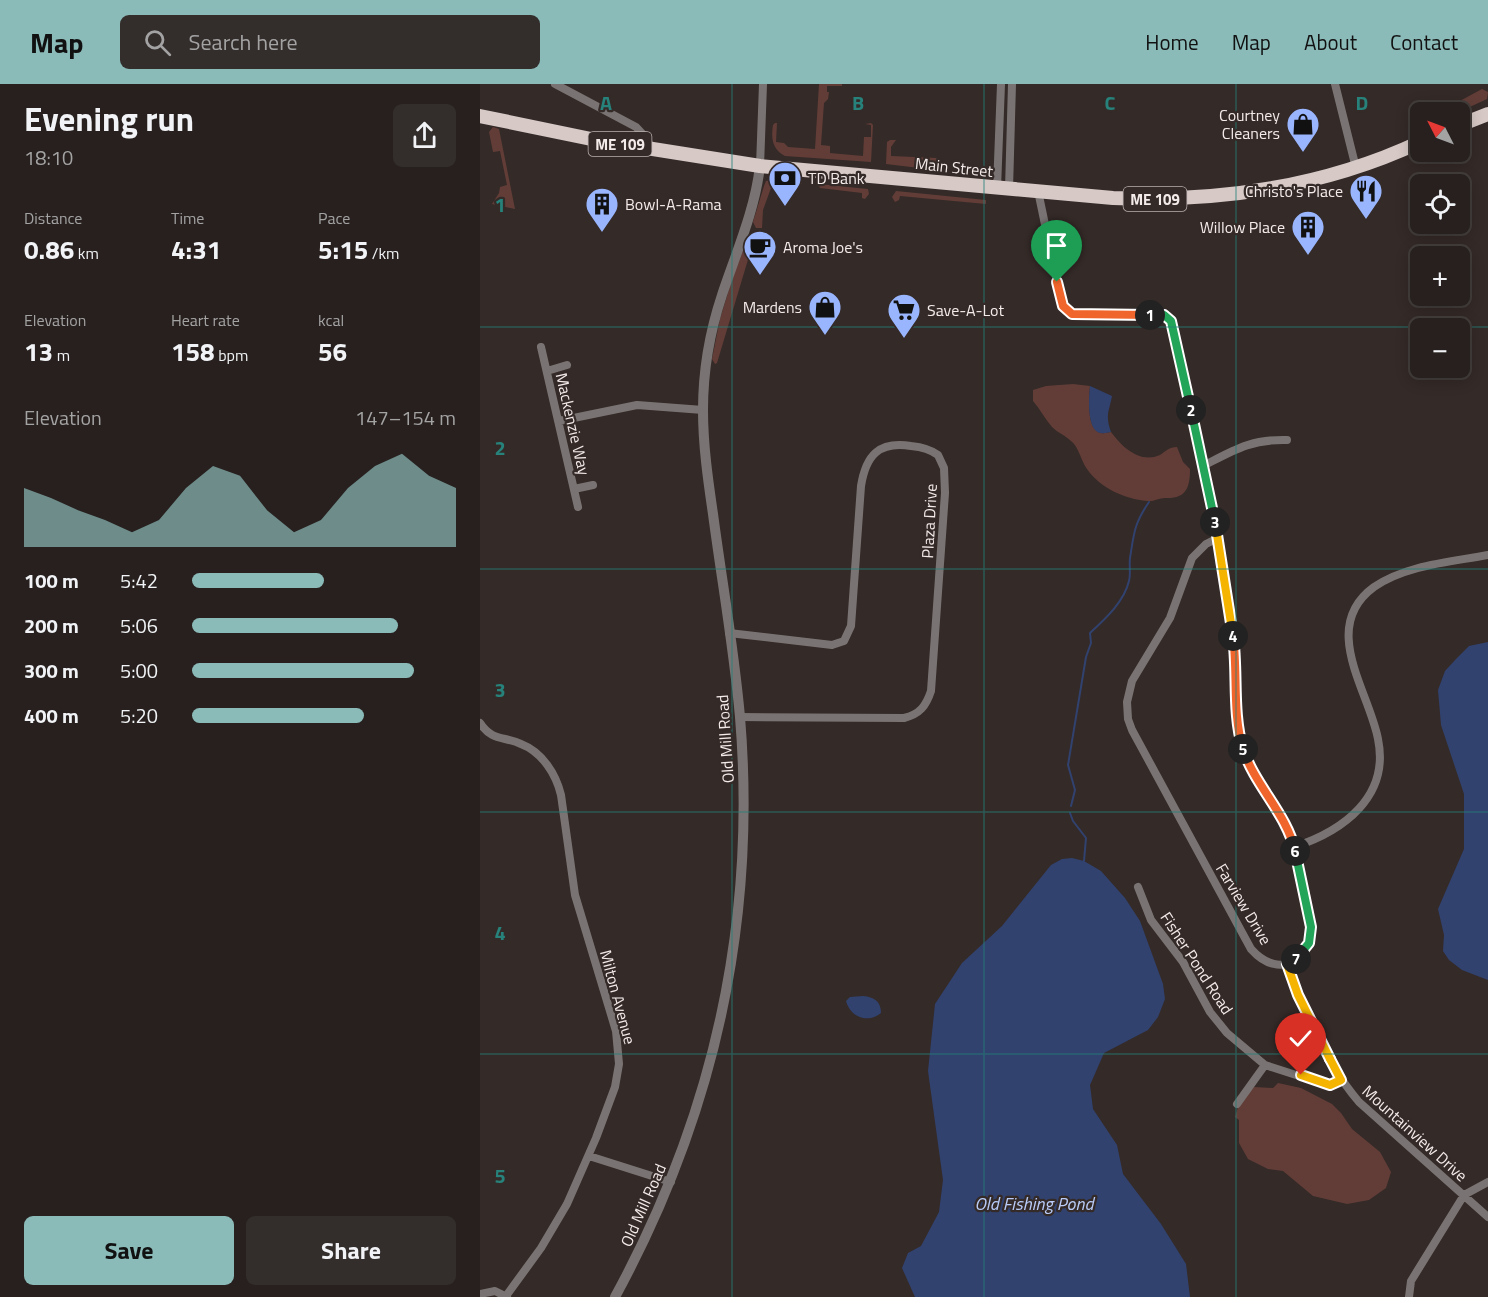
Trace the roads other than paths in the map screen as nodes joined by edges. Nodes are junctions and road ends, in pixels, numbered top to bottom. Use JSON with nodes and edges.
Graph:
{"nodes":[{"id":1,"x":555,"y":84,"type":"edge"},
{"id":2,"x":763,"y":84,"type":"edge"},
{"id":3,"x":1001,"y":84,"type":"edge"},
{"id":4,"x":1012,"y":84,"type":"edge"},
{"id":5,"x":1335,"y":84,"type":"edge"},
{"id":6,"x":1488,"y":114,"type":"edge"},
{"id":7,"x":480,"y":116,"type":"edge"},
{"id":8,"x":1470,"y":121,"type":"edge"},
{"id":9,"x":1410,"y":146,"type":"edge"},
{"id":10,"x":650,"y":149,"type":"junction"},
{"id":11,"x":760,"y":166,"type":"junction"},
{"id":12,"x":1356,"y":168,"type":"junction"},
{"id":13,"x":1003,"y":188,"type":"junction"},
{"id":14,"x":1038,"y":191,"type":"junction"},
{"id":15,"x":541,"y":346,"type":"dead end"},
{"id":16,"x":567,"y":365,"type":"dead end"},
{"id":17,"x":547,"y":370,"type":"junction"},
{"id":18,"x":703,"y":410,"type":"junction"},
{"id":19,"x":559,"y":421,"type":"junction"},
{"id":20,"x":1287,"y":440,"type":"dead end"},
{"id":21,"x":1203,"y":466,"type":"junction"},
{"id":22,"x":593,"y":485,"type":"dead end"},
{"id":23,"x":574,"y":489,"type":"junction"},
{"id":24,"x":578,"y":507,"type":"dead end"},
{"id":25,"x":1218,"y":538,"type":"junction"},
{"id":26,"x":1488,"y":555,"type":"edge"},
{"id":27,"x":729,"y":633,"type":"junction"},
{"id":28,"x":740,"y":717,"type":"junction"},
{"id":29,"x":480,"y":723,"type":"edge"},
{"id":30,"x":483,"y":734,"type":"edge"},
{"id":31,"x":1294,"y":847,"type":"junction"},
{"id":32,"x":1138,"y":887,"type":"dead end"},
{"id":33,"x":1287,"y":964,"type":"junction"},
{"id":34,"x":1265,"y":1065,"type":"junction"},
{"id":35,"x":1341,"y":1080,"type":"junction"},
{"id":36,"x":1237,"y":1104,"type":"dead end"},
{"id":37,"x":589,"y":1156,"type":"junction"},
{"id":38,"x":671,"y":1182,"type":"junction"},
{"id":39,"x":1488,"y":1182,"type":"edge"},
{"id":40,"x":1464,"y":1195,"type":"junction"},
{"id":41,"x":1488,"y":1217,"type":"edge"},
{"id":42,"x":480,"y":1294,"type":"edge"},
{"id":43,"x":506,"y":1297,"type":"edge"},
{"id":44,"x":615,"y":1297,"type":"edge"},
{"id":45,"x":1409,"y":1297,"type":"edge"}],
"edges":[{"from":1,"to":10,"type":"street"},
{"from":2,"to":11,"type":"street"},
{"from":3,"to":13,"type":"street"},
{"from":4,"to":13,"type":"street"},
{"from":5,"to":12,"type":"street"},
{"from":6,"to":8,"type":"highway"},
{"from":7,"to":10,"type":"highway","name":"Main Street","number":"ME 109"},
{"from":9,"to":12,"type":"highway","name":"Main Street","number":"ME 109"},
{"from":10,"to":11,"type":"highway","name":"Main Street","number":"ME 109"},
{"from":11,"to":13,"type":"highway","name":"Main Street","number":"ME 109"},
{"from":11,"to":18,"type":"street","name":"Old Mill Road"},
{"from":12,"to":14,"type":"highway","name":"Main Street","number":"ME 109"},
{"from":13,"to":14,"type":"highway","name":"Main Street","number":"ME 109"},
{"from":14,"to":21,"type":"street"},
{"from":15,"to":17,"type":"street","name":"Mackenzie Way"},
{"from":16,"to":17,"type":"street"},
{"from":17,"to":19,"type":"street","name":"Mackenzie Way"},
{"from":18,"to":19,"type":"street"},
{"from":18,"to":27,"type":"street","name":"Old Mill Road"},
{"from":19,"to":23,"type":"street","name":"Mackenzie Way"},
{"from":20,"to":21,"type":"street"},
{"from":21,"to":25,"type":"street"},
{"from":22,"to":23,"type":"street"},
{"from":23,"to":24,"type":"street","name":"Mackenzie Way"},
{"from":25,"to":31,"type":"street"},
{"from":25,"to":33,"type":"street","name":"Farview Drive"},
{"from":26,"to":31,"type":"street"},
{"from":27,"to":28,"type":"street","name":"Old Mill Road"},
{"from":27,"to":28,"type":"street","name":"Plaza Drive"},
{"from":28,"to":38,"type":"street","name":"Old Mill Road"},
{"from":29,"to":30,"type":"street","name":"Milton Avenue"},
{"from":30,"to":37,"type":"street","name":"Milton Avenue"},
{"from":31,"to":33,"type":"street"},
{"from":32,"to":34,"type":"street","name":"Fisher Pond Road"},
{"from":33,"to":35,"type":"street","name":"Mountainview Drive"},
{"from":34,"to":35,"type":"street","name":"Fisher Pond Road"},
{"from":34,"to":36,"type":"street"},
{"from":35,"to":40,"type":"street","name":"Mountainview Drive"},
{"from":37,"to":38,"type":"street"},
{"from":37,"to":43,"type":"street","name":"Milton Avenue"},
{"from":38,"to":44,"type":"street","name":"Old Mill Road"},
{"from":39,"to":40,"type":"street"},
{"from":40,"to":41,"type":"street","name":"Mountainview Drive"},
{"from":40,"to":45,"type":"street"},
{"from":42,"to":43,"type":"street","name":"Milton Avenue"}]}
